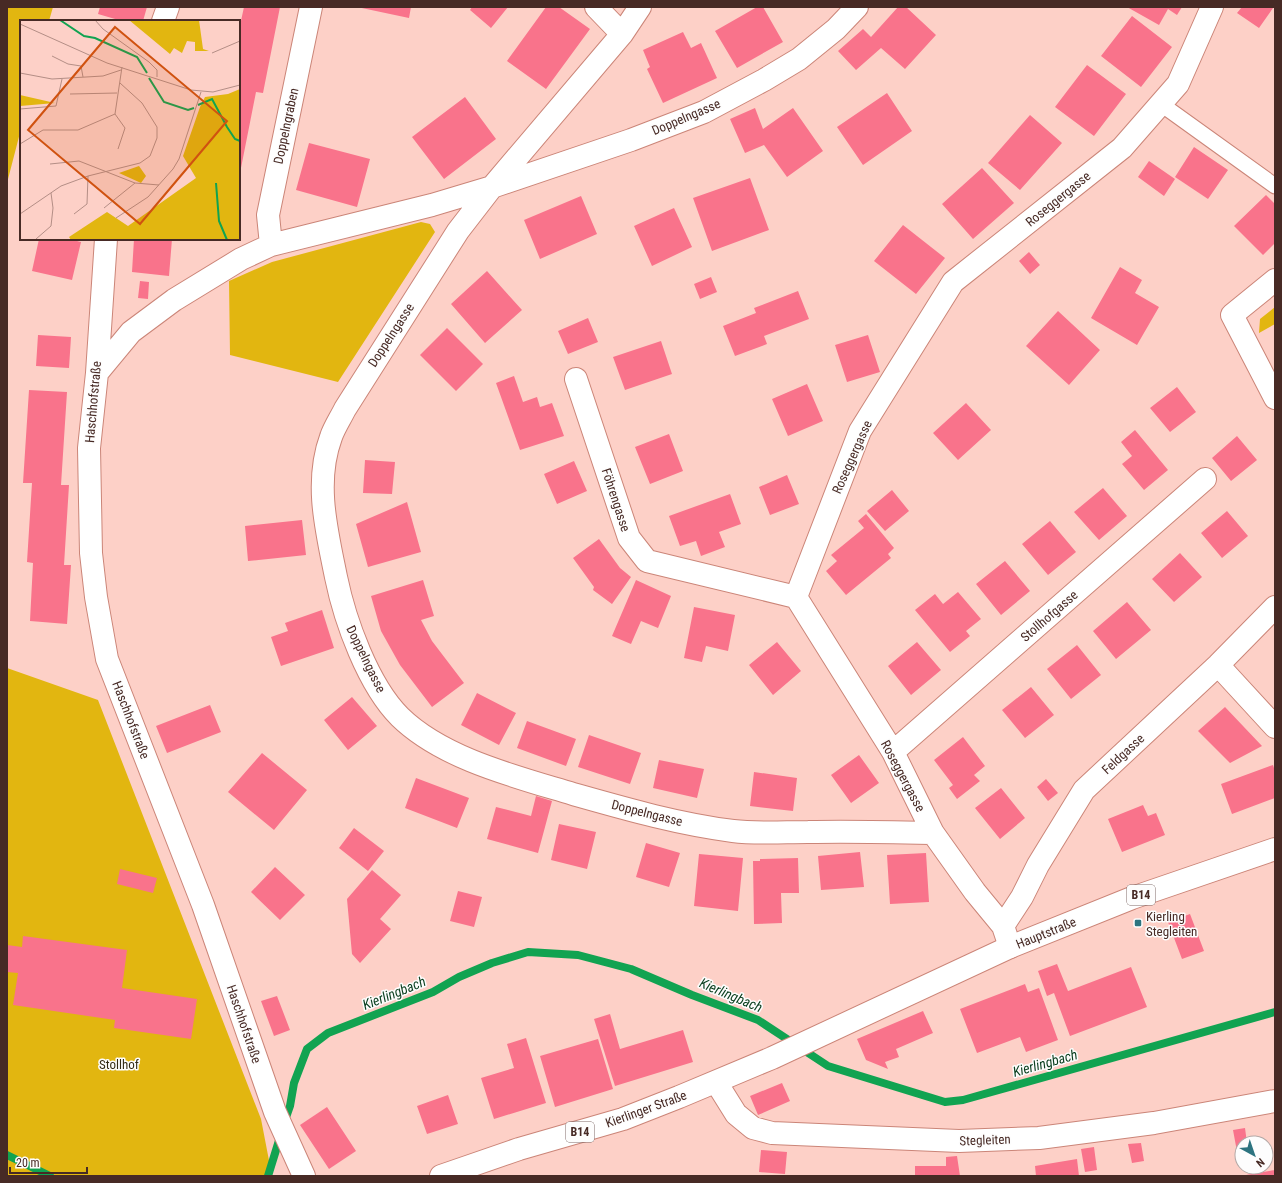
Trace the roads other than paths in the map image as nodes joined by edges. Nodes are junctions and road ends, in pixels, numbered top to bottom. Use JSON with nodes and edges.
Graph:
{"nodes":[{"id":1,"x":168,"y":7,"type":"edge"},
{"id":2,"x":311,"y":7,"type":"edge"},
{"id":3,"x":596,"y":7,"type":"edge"},
{"id":4,"x":640,"y":7,"type":"edge"},
{"id":5,"x":857,"y":7,"type":"edge"},
{"id":6,"x":1212,"y":7,"type":"edge"},
{"id":7,"x":163,"y":20,"type":"edge"},
{"id":8,"x":622,"y":34,"type":"junction"},
{"id":9,"x":1161,"y":104,"type":"junction"},
{"id":10,"x":1275,"y":186,"type":"edge"},
{"id":11,"x":492,"y":187,"type":"junction"},
{"id":12,"x":106,"y":240,"type":"edge"},
{"id":13,"x":271,"y":245,"type":"junction"},
{"id":14,"x":1275,"y":280,"type":"edge"},
{"id":15,"x":97,"y":373,"type":"junction"},
{"id":16,"x":576,"y":379,"type":"dead end"},
{"id":17,"x":1275,"y":398,"type":"edge"},
{"id":18,"x":1205,"y":479,"type":"dead end"},
{"id":19,"x":796,"y":597,"type":"junction"},
{"id":20,"x":1275,"y":607,"type":"edge"},
{"id":21,"x":1218,"y":665,"type":"junction"},
{"id":22,"x":1275,"y":727,"type":"edge"},
{"id":23,"x":893,"y":752,"type":"junction"},
{"id":24,"x":933,"y":833,"type":"junction"},
{"id":25,"x":1275,"y":849,"type":"edge"},
{"id":26,"x":1003,"y":926,"type":"junction"},
{"id":27,"x":1010,"y":947,"type":"junction"},
{"id":28,"x":823,"y":1034,"type":"joint"},
{"id":29,"x":716,"y":1082,"type":"junction"},
{"id":30,"x":1275,"y":1101,"type":"edge"},
{"id":31,"x":304,"y":1176,"type":"edge"},
{"id":32,"x":441,"y":1176,"type":"edge"}],
"edges":[{"from":1,"to":7,"type":"street"},
{"from":2,"to":13,"type":"street","name":"Doppelngraben"},
{"from":3,"to":8,"type":"street"},
{"from":4,"to":8,"type":"street","name":"Doppelngasse"},
{"from":5,"to":11,"type":"street","name":"Doppelngasse"},
{"from":6,"to":9,"type":"street","name":"Roseggergasse"},
{"from":8,"to":11,"type":"street","name":"Doppelngasse"},
{"from":9,"to":10,"type":"lane"},
{"from":9,"to":19,"type":"street","name":"Roseggergasse"},
{"from":11,"to":13,"type":"street"},
{"from":11,"to":24,"type":"street","name":"Doppelngasse"},
{"from":12,"to":15,"type":"street","name":"Haschhofstraße"},
{"from":13,"to":15,"type":"street"},
{"from":14,"to":17,"type":"street"},
{"from":15,"to":31,"type":"street","name":"Haschhofstraße"},
{"from":16,"to":19,"type":"street","name":"Föhrengasse"},
{"from":18,"to":23,"type":"street","name":"Stollhofgasse"},
{"from":19,"to":23,"type":"street","name":"Roseggergasse"},
{"from":20,"to":21,"type":"street","name":"Feldgasse"},
{"from":21,"to":22,"type":"street"},
{"from":21,"to":26,"type":"street","name":"Feldgasse"},
{"from":23,"to":24,"type":"street","name":"Roseggergasse"},
{"from":24,"to":26,"type":"street","name":"Roseggergasse"},
{"from":25,"to":27,"type":"street","name":"Hauptstraße","number":"B14"},
{"from":26,"to":27,"type":"street","name":"Roseggergasse"},
{"from":27,"to":28,"type":"street","name":"Hauptstraße","number":"B14"},
{"from":28,"to":29,"type":"street","name":"Kierlinger Straße","number":"B14"},
{"from":29,"to":30,"type":"street","name":"Stegleiten"},
{"from":29,"to":32,"type":"street","name":"Kierlinger Straße","number":"B14"}]}
